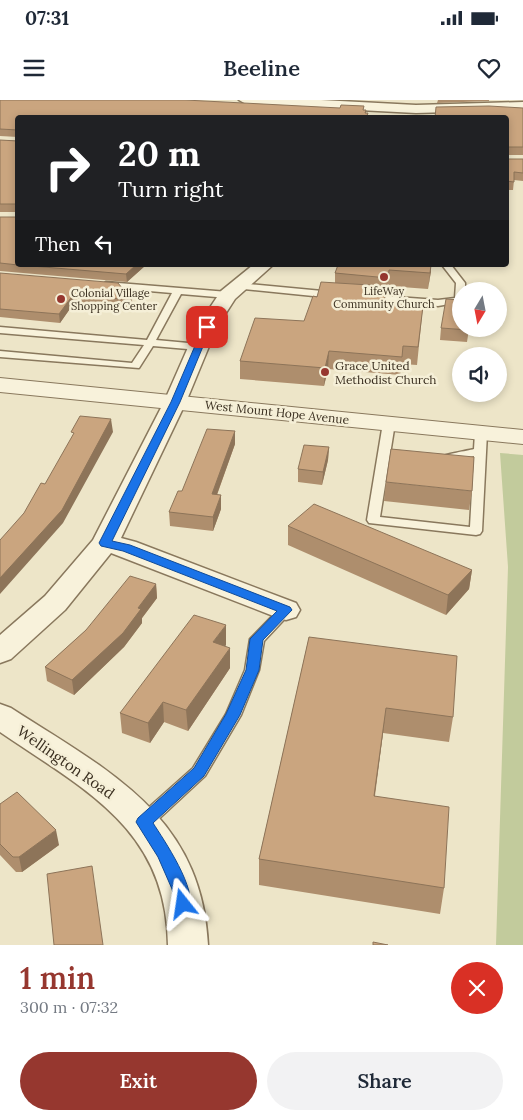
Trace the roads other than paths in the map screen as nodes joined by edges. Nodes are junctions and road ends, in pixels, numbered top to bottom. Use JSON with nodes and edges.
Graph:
{"nodes":[{"id":1,"x":246,"y":100,"type":"edge"},
{"id":2,"x":523,"y":106,"type":"edge"},
{"id":3,"x":401,"y":109,"type":"edge"},
{"id":4,"x":262,"y":267,"type":"edge"},
{"id":5,"x":448,"y":267,"type":"edge"},
{"id":6,"x":99,"y":285,"type":"edge"},
{"id":7,"x":178,"y":291,"type":"junction"},
{"id":8,"x":232,"y":291,"type":"junction"},
{"id":9,"x":339,"y":295,"type":"edge"},
{"id":10,"x":359,"y":297,"type":"edge"},
{"id":11,"x":0,"y":330,"type":"edge"},
{"id":12,"x":150,"y":343,"type":"junction"},
{"id":13,"x":199,"y":347,"type":"junction"},
{"id":14,"x":0,"y":354,"type":"edge"},
{"id":15,"x":0,"y":385,"type":"edge"},
{"id":16,"x":175,"y":402,"type":"junction"},
{"id":17,"x":389,"y":423,"type":"junction"},
{"id":18,"x":523,"y":437,"type":"edge"},
{"id":19,"x":481,"y":442,"type":"junction"},
{"id":20,"x":438,"y":456,"type":"edge"},
{"id":21,"x":105,"y":543,"type":"junction"},
{"id":22,"x":286,"y":610,"type":"joint"},
{"id":23,"x":0,"y":652,"type":"edge"},
{"id":24,"x":0,"y":716,"type":"edge"},
{"id":25,"x":144,"y":822,"type":"junction"},
{"id":26,"x":188,"y":945,"type":"edge"}],
"edges":[{"from":1,"to":3,"type":"street"},
{"from":2,"to":3,"type":"street"},
{"from":4,"to":8,"type":"street"},
{"from":5,"to":10,"type":"lane"},
{"from":6,"to":7,"type":"lane"},
{"from":7,"to":8,"type":"lane"},
{"from":7,"to":12,"type":"lane"},
{"from":8,"to":9,"type":"lane"},
{"from":8,"to":13,"type":"street"},
{"from":11,"to":12,"type":"lane"},
{"from":12,"to":13,"type":"lane"},
{"from":12,"to":14,"type":"lane"},
{"from":13,"to":16,"type":"street"},
{"from":15,"to":16,"type":"street","name":"West Mount Hope Avenue"},
{"from":16,"to":17,"type":"street","name":"West Mount Hope Avenue"},
{"from":16,"to":21,"type":"street"},
{"from":17,"to":19,"type":"street","name":"West Mount Hope Avenue"},
{"from":17,"to":19,"type":"lane"},
{"from":18,"to":19,"type":"street","name":"West Mount Hope Avenue"},
{"from":19,"to":20,"type":"lane"},
{"from":21,"to":22,"type":"street"},
{"from":21,"to":23,"type":"street"},
{"from":22,"to":25,"type":"lane"},
{"from":24,"to":25,"type":"street","name":"Wellington Road"},
{"from":25,"to":26,"type":"street","name":"Wellington Road"}]}
